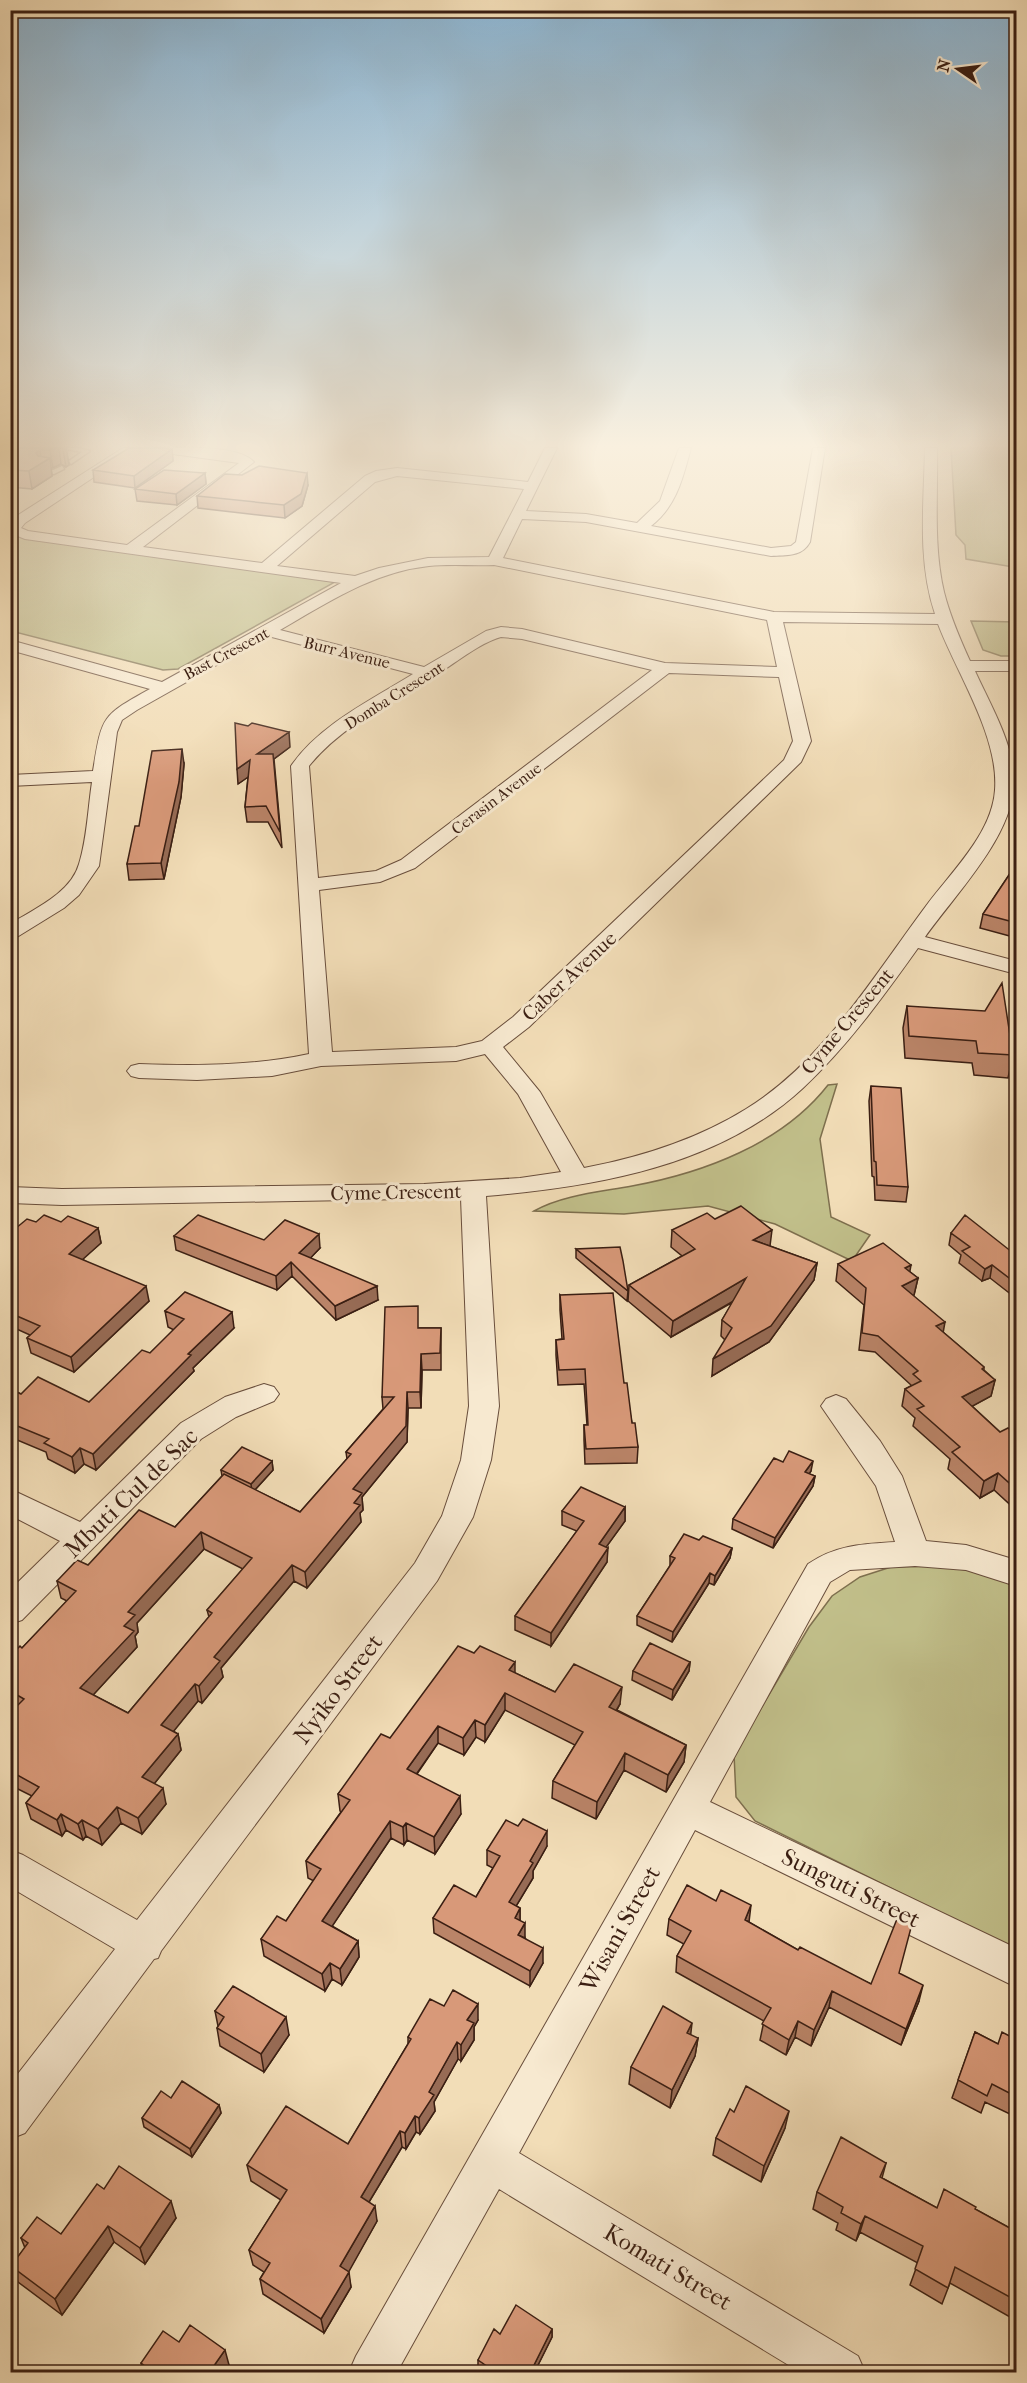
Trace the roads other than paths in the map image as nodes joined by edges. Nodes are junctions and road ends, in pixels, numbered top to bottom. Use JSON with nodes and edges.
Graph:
{"nodes":[{"id":1,"x":203,"y":559,"type":"edge"},
{"id":2,"x":275,"y":559,"type":"edge"},
{"id":3,"x":933,"y":559,"type":"edge"},
{"id":4,"x":494,"y":561,"type":"joint"},
{"id":5,"x":265,"y":568,"type":"junction"},
{"id":6,"x":356,"y":581,"type":"junction"},
{"id":7,"x":774,"y":617,"type":"junction"},
{"id":8,"x":944,"y":619,"type":"junction"},
{"id":9,"x":266,"y":632,"type":"junction"},
{"id":10,"x":11,"y":646,"type":"edge"},
{"id":11,"x":965,"y":666,"type":"junction"},
{"id":12,"x":1017,"y":666,"type":"edge"},
{"id":13,"x":665,"y":668,"type":"junction"},
{"id":14,"x":786,"y":672,"type":"junction"},
{"id":15,"x":428,"y":673,"type":"junction"},
{"id":16,"x":162,"y":687,"type":"junction"},
{"id":17,"x":101,"y":776,"type":"junction"},
{"id":18,"x":10,"y":781,"type":"edge"},
{"id":19,"x":308,"y":885,"type":"junction"},
{"id":20,"x":10,"y":933,"type":"edge"},
{"id":21,"x":913,"y":940,"type":"junction"},
{"id":22,"x":1017,"y":968,"type":"edge"},
{"id":23,"x":490,"y":1046,"type":"junction"},
{"id":24,"x":321,"y":1059,"type":"junction"},
{"id":25,"x":139,"y":1071,"type":"dead end"},
{"id":26,"x":577,"y":1178,"type":"junction"},
{"id":27,"x":473,"y":1190,"type":"junction"},
{"id":28,"x":10,"y":1195,"type":"edge"},
{"id":29,"x":264,"y":1394,"type":"dead end"},
{"id":30,"x":836,"y":1406,"type":"dead end"},
{"id":31,"x":10,"y":1501,"type":"edge"},
{"id":32,"x":83,"y":1538,"type":"junction"},
{"id":33,"x":914,"y":1552,"type":"junction"},
{"id":34,"x":1017,"y":1573,"type":"edge"},
{"id":35,"x":10,"y":1611,"type":"edge"},
{"id":36,"x":686,"y":1808,"type":"junction"},
{"id":37,"x":10,"y":1867,"type":"edge"},
{"id":38,"x":144,"y":1945,"type":"junction"},
{"id":39,"x":1017,"y":1968,"type":"edge"},
{"id":40,"x":10,"y":2118,"type":"edge"},
{"id":41,"x":493,"y":2161,"type":"junction"},
{"id":42,"x":372,"y":2373,"type":"edge"},
{"id":43,"x":842,"y":2373,"type":"edge"}],
"edges":[{"from":1,"to":5,"type":"street"},
{"from":2,"to":5,"type":"street"},
{"from":3,"to":8,"type":"street","name":"Cyme Crescent"},
{"from":4,"to":6,"type":"street","name":"Bast Crescent"},
{"from":4,"to":7,"type":"street","name":"Bast Crescent"},
{"from":5,"to":6,"type":"street"},
{"from":6,"to":9,"type":"street","name":"Bast Crescent"},
{"from":7,"to":8,"type":"street","name":"Bast Crescent"},
{"from":7,"to":14,"type":"street","name":"Caber Avenue"},
{"from":8,"to":11,"type":"street","name":"Cyme Crescent"},
{"from":9,"to":15,"type":"street","name":"Burr Avenue"},
{"from":9,"to":16,"type":"street","name":"Bast Crescent"},
{"from":10,"to":16,"type":"street"},
{"from":11,"to":12,"type":"street"},
{"from":11,"to":21,"type":"street","name":"Cyme Crescent"},
{"from":13,"to":14,"type":"street","name":"Domba Crescent"},
{"from":13,"to":15,"type":"street","name":"Domba Crescent"},
{"from":13,"to":19,"type":"street","name":"Cerasin Avenue"},
{"from":14,"to":23,"type":"street","name":"Caber Avenue"},
{"from":15,"to":19,"type":"street","name":"Domba Crescent"},
{"from":16,"to":17,"type":"street","name":"Bast Crescent"},
{"from":17,"to":18,"type":"street"},
{"from":17,"to":20,"type":"street","name":"Bast Crescent"},
{"from":19,"to":24,"type":"street","name":"Domba Crescent"},
{"from":21,"to":22,"type":"street"},
{"from":21,"to":26,"type":"street","name":"Cyme Crescent"},
{"from":23,"to":24,"type":"street","name":"Caber Avenue"},
{"from":23,"to":26,"type":"street"},
{"from":24,"to":25,"type":"street","name":"Caber Avenue"},
{"from":26,"to":27,"type":"street","name":"Cyme Crescent"},
{"from":27,"to":28,"type":"street","name":"Cyme Crescent"},
{"from":27,"to":38,"type":"street","name":"Nyiko Street"},
{"from":29,"to":32,"type":"street","name":"Mbuti Cul de Sac"},
{"from":30,"to":33,"type":"street"},
{"from":31,"to":32,"type":"street"},
{"from":32,"to":35,"type":"street","name":"Mbuti Cul de Sac"},
{"from":33,"to":34,"type":"street","name":"Wisani Street"},
{"from":33,"to":36,"type":"street","name":"Wisani Street"},
{"from":36,"to":39,"type":"street","name":"Sunguti Street"},
{"from":36,"to":41,"type":"street","name":"Wisani Street"},
{"from":37,"to":38,"type":"street"},
{"from":38,"to":40,"type":"street","name":"Nyiko Street"},
{"from":41,"to":42,"type":"street","name":"Wisani Street"},
{"from":41,"to":43,"type":"street","name":"Komati Street"}]}
